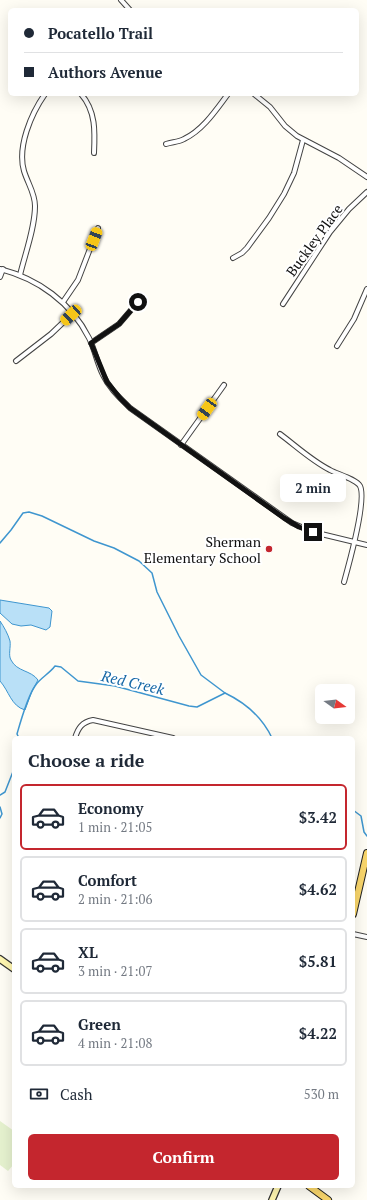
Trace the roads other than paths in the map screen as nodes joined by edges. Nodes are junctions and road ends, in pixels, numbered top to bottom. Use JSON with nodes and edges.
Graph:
{"nodes":[{"id":1,"x":121,"y":0,"type":"edge"},
{"id":2,"x":128,"y":8,"type":"edge"},
{"id":3,"x":44,"y":96,"type":"edge"},
{"id":4,"x":82,"y":96,"type":"edge"},
{"id":5,"x":226,"y":96,"type":"edge"},
{"id":6,"x":256,"y":96,"type":"edge"},
{"id":7,"x":303,"y":140,"type":"junction"},
{"id":8,"x":166,"y":144,"type":"dead end"},
{"id":9,"x":94,"y":153,"type":"dead end"},
{"id":10,"x":367,"y":177,"type":"edge"},
{"id":11,"x":367,"y":192,"type":"edge"},
{"id":12,"x":98,"y":228,"type":"dead end"},
{"id":13,"x":233,"y":258,"type":"dead end"},
{"id":14,"x":1,"y":269,"type":"edge"},
{"id":15,"x":20,"y":275,"type":"junction"},
{"id":16,"x":0,"y":277,"type":"edge"},
{"id":17,"x":367,"y":289,"type":"edge"},
{"id":18,"x":63,"y":302,"type":"junction"},
{"id":19,"x":138,"y":302,"type":"dead end"},
{"id":20,"x":283,"y":304,"type":"dead end"},
{"id":21,"x":73,"y":313,"type":"junction"},
{"id":22,"x":91,"y":343,"type":"junction"},
{"id":23,"x":337,"y":346,"type":"dead end"},
{"id":24,"x":16,"y":361,"type":"dead end"},
{"id":25,"x":224,"y":385,"type":"dead end"},
{"id":26,"x":280,"y":434,"type":"dead end"},
{"id":27,"x":182,"y":445,"type":"junction"},
{"id":28,"x":354,"y":542,"type":"junction"},
{"id":29,"x":367,"y":545,"type":"edge"},
{"id":30,"x":344,"y":582,"type":"dead end"},
{"id":31,"x":76,"y":736,"type":"edge"},
{"id":32,"x":164,"y":736,"type":"edge"},
{"id":33,"x":367,"y":853,"type":"edge"},
{"id":34,"x":355,"y":905,"type":"edge"},
{"id":35,"x":355,"y":934,"type":"edge"},
{"id":36,"x":367,"y":937,"type":"edge"},
{"id":37,"x":0,"y":959,"type":"edge"},
{"id":38,"x":12,"y":968,"type":"edge"},
{"id":39,"x":277,"y":1188,"type":"edge"},
{"id":40,"x":313,"y":1188,"type":"edge"},
{"id":41,"x":272,"y":1200,"type":"edge"},
{"id":42,"x":328,"y":1200,"type":"edge"}],
"edges":[{"from":1,"to":2,"type":"street"},
{"from":3,"to":15,"type":"street"},
{"from":4,"to":9,"type":"street"},
{"from":5,"to":8,"type":"street"},
{"from":6,"to":7,"type":"street"},
{"from":7,"to":10,"type":"street"},
{"from":7,"to":13,"type":"street"},
{"from":11,"to":20,"type":"street","name":"Buckley Place"},
{"from":12,"to":18,"type":"street"},
{"from":14,"to":15,"type":"street"},
{"from":14,"to":16,"type":"street"},
{"from":15,"to":18,"type":"street"},
{"from":17,"to":23,"type":"street"},
{"from":18,"to":21,"type":"street"},
{"from":19,"to":22,"type":"street"},
{"from":21,"to":22,"type":"street"},
{"from":21,"to":24,"type":"street"},
{"from":22,"to":27,"type":"street"},
{"from":25,"to":27,"type":"street"},
{"from":26,"to":28,"type":"street"},
{"from":27,"to":28,"type":"street"},
{"from":28,"to":29,"type":"street"},
{"from":28,"to":30,"type":"street"},
{"from":31,"to":32,"type":"street"},
{"from":33,"to":34,"type":"main road"},
{"from":35,"to":36,"type":"street"},
{"from":37,"to":38,"type":"main road"},
{"from":39,"to":41,"type":"main road"},
{"from":40,"to":42,"type":"main road"}]}
